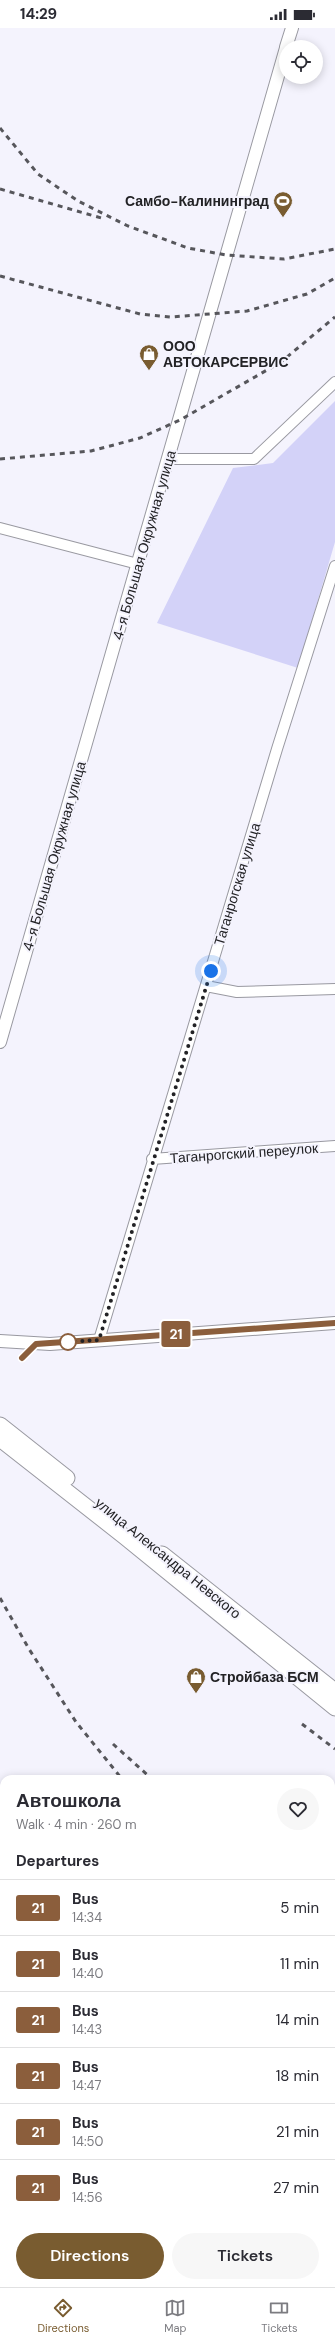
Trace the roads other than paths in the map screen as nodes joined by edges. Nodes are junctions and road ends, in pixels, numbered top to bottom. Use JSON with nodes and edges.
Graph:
{"nodes":[{"id":1,"x":292,"y":28,"type":"edge"},
{"id":2,"x":288,"y":40,"type":"edge"},
{"id":3,"x":279,"y":72,"type":"edge"},
{"id":4,"x":335,"y":382,"type":"edge"},
{"id":5,"x":168,"y":459,"type":"junction"},
{"id":6,"x":0,"y":528,"type":"edge"},
{"id":7,"x":138,"y":564,"type":"junction"},
{"id":8,"x":335,"y":566,"type":"edge"},
{"id":9,"x":206,"y":986,"type":"junction"},
{"id":10,"x":335,"y":989,"type":"edge"},
{"id":11,"x":0,"y":1042,"type":"edge"},
{"id":12,"x":335,"y":1146,"type":"edge"},
{"id":13,"x":152,"y":1159,"type":"junction"},
{"id":14,"x":335,"y":1323,"type":"edge"},
{"id":15,"x":99,"y":1340,"type":"junction"},
{"id":16,"x":0,"y":1341,"type":"edge"},
{"id":17,"x":0,"y":1425,"type":"edge"},
{"id":18,"x":0,"y":1439,"type":"edge"},
{"id":19,"x":77,"y":1492,"type":"junction"},
{"id":20,"x":335,"y":1692,"type":"edge"},
{"id":21,"x":335,"y":1708,"type":"edge"}],
"edges":[{"from":1,"to":2,"type":"street","name":"4-я Большая Окружная улица"},
{"from":3,"to":5,"type":"street","name":"4-я Большая Окружная улица"},
{"from":4,"to":5,"type":"street"},
{"from":5,"to":7,"type":"street","name":"4-я Большая Окружная улица"},
{"from":6,"to":7,"type":"street"},
{"from":7,"to":11,"type":"street","name":"4-я Большая Окружная улица"},
{"from":8,"to":9,"type":"street","name":"Таганрогская улица"},
{"from":9,"to":10,"type":"street"},
{"from":9,"to":13,"type":"street","name":"Таганрогская улица"},
{"from":12,"to":13,"type":"street","name":"Таганрогский переулок"},
{"from":13,"to":15,"type":"street","name":"Таганрогская улица"},
{"from":14,"to":15,"type":"street"},
{"from":15,"to":16,"type":"street"},
{"from":17,"to":19,"type":"main road","name":"улица Александра Невского"},
{"from":18,"to":19,"type":"main road"},
{"from":19,"to":20,"type":"main road","name":"улица Александра Невского"},
{"from":19,"to":21,"type":"main road"}]}
